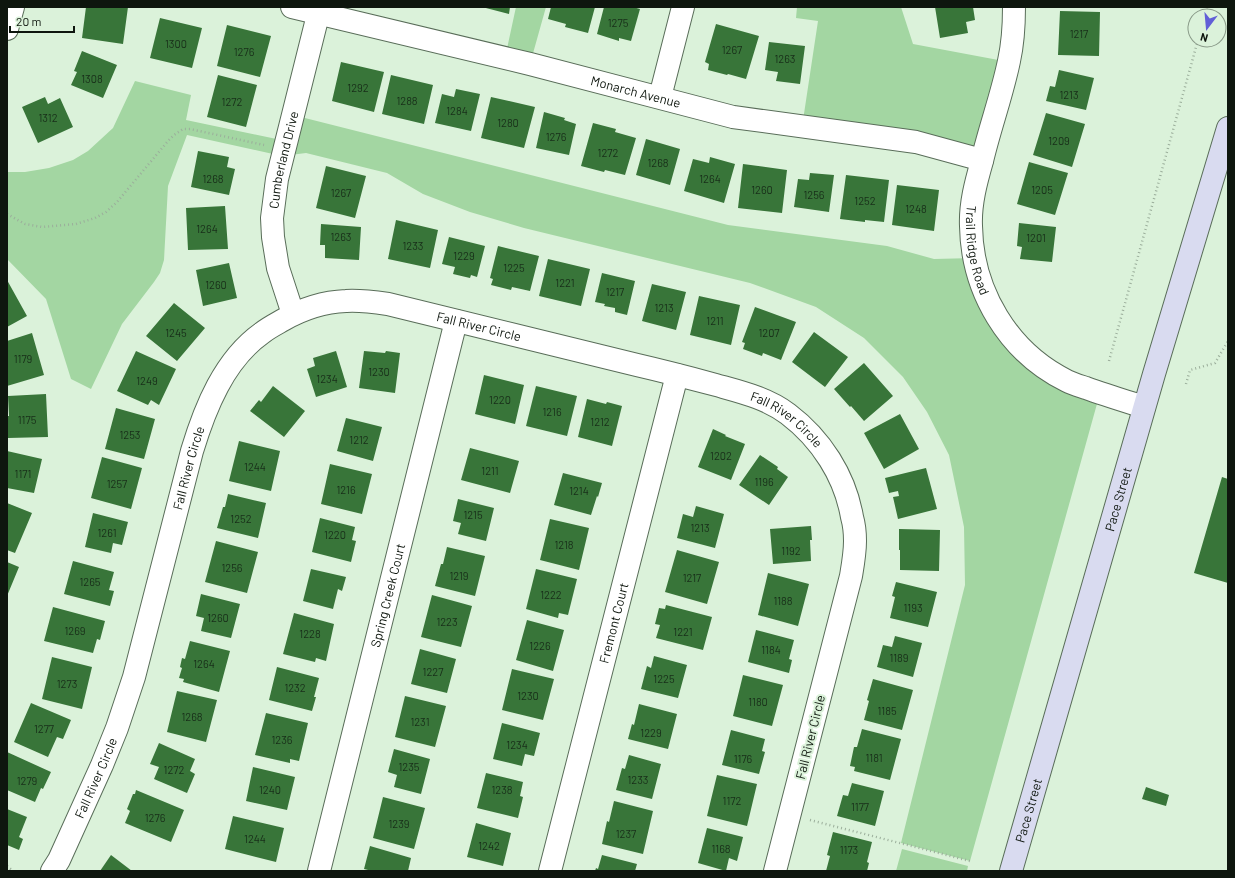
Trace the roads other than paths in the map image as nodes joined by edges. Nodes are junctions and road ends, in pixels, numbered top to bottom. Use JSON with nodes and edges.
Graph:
{"nodes":[{"id":1,"x":13,"y":7,"type":"edge"},
{"id":2,"x":292,"y":7,"type":"edge"},
{"id":3,"x":683,"y":7,"type":"edge"},
{"id":4,"x":1014,"y":7,"type":"edge"},
{"id":5,"x":319,"y":11,"type":"edge"},
{"id":6,"x":7,"y":29,"type":"edge"},
{"id":7,"x":660,"y":97,"type":"junction"},
{"id":8,"x":1228,"y":128,"type":"edge"},
{"id":9,"x":982,"y":160,"type":"junction"},
{"id":10,"x":293,"y":314,"type":"junction"},
{"id":11,"x":456,"y":321,"type":"junction"},
{"id":12,"x":677,"y":375,"type":"junction"},
{"id":13,"x":1144,"y":407,"type":"junction"},
{"id":14,"x":52,"y":871,"type":"edge"},
{"id":15,"x":319,"y":871,"type":"edge"},
{"id":16,"x":550,"y":871,"type":"edge"},
{"id":17,"x":776,"y":871,"type":"edge"},
{"id":18,"x":1011,"y":871,"type":"edge"}],
"edges":[{"from":1,"to":6,"type":"street"},
{"from":2,"to":5,"type":"street","name":"Monarch Avenue"},
{"from":3,"to":7,"type":"street"},
{"from":4,"to":9,"type":"street","name":"Trail Ridge Road"},
{"from":5,"to":7,"type":"street","name":"Monarch Avenue"},
{"from":5,"to":10,"type":"street","name":"Cumberland Drive"},
{"from":7,"to":9,"type":"street","name":"Monarch Avenue"},
{"from":8,"to":13,"type":"main road","name":"Pace Street"},
{"from":9,"to":13,"type":"street","name":"Trail Ridge Road"},
{"from":10,"to":11,"type":"street","name":"Fall River Circle"},
{"from":10,"to":14,"type":"street","name":"Fall River Circle"},
{"from":11,"to":12,"type":"street","name":"Fall River Circle"},
{"from":11,"to":15,"type":"street","name":"Spring Creek Court"},
{"from":12,"to":16,"type":"street","name":"Fremont Court"},
{"from":12,"to":17,"type":"street","name":"Fall River Circle"},
{"from":13,"to":18,"type":"main road","name":"Pace Street"}]}
